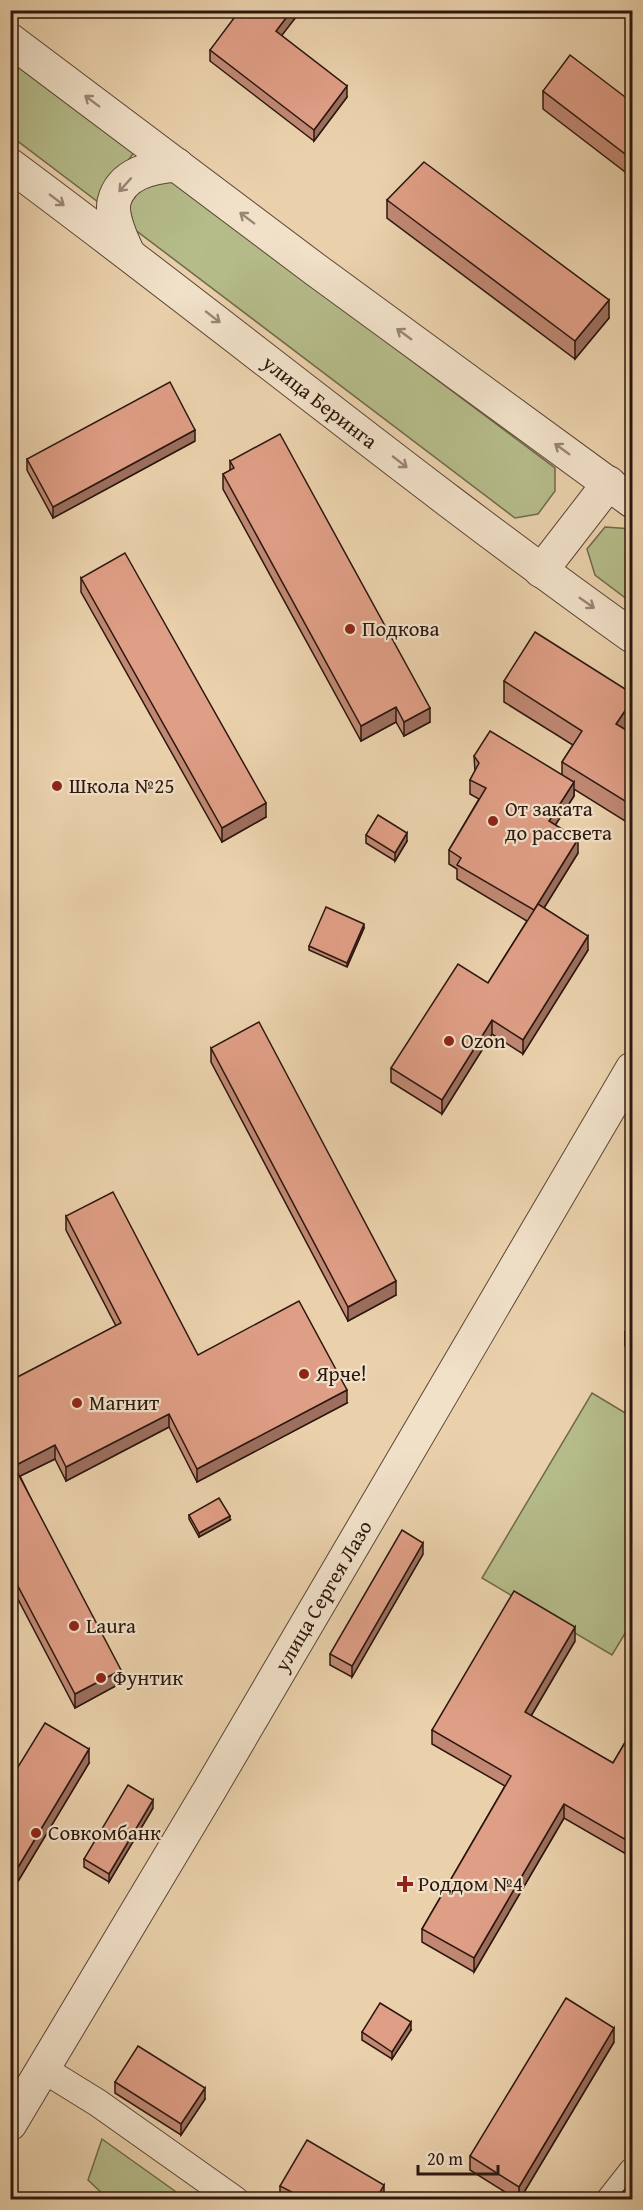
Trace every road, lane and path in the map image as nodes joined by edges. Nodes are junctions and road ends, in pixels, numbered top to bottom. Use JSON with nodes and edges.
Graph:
{"nodes":[{"id":1,"x":10,"y":40,"type":"edge"},
{"id":2,"x":10,"y":165,"type":"edge"},
{"id":3,"x":177,"y":165,"type":"junction"},
{"id":4,"x":127,"y":251,"type":"junction"},
{"id":5,"x":621,"y":492,"type":"edge"},
{"id":6,"x":541,"y":571,"type":"junction"},
{"id":7,"x":633,"y":636,"type":"edge"},
{"id":8,"x":633,"y":1069,"type":"edge"},
{"id":9,"x":43,"y":2069,"type":"junction"},
{"id":10,"x":10,"y":2124,"type":"edge"},
{"id":11,"x":633,"y":2172,"type":"edge"},
{"id":12,"x":235,"y":2199,"type":"edge"},
{"id":13,"x":610,"y":2199,"type":"edge"}],
"edges":[{"from":3,"to":1,"type":"street","one_way":true},
{"from":2,"to":4,"type":"street","name":"улица Беринга","one_way":true},
{"from":3,"to":4,"type":"street","one_way":true},
{"from":5,"to":3,"type":"street","one_way":true},
{"from":4,"to":6,"type":"street","name":"улица Беринга","one_way":true},
{"from":5,"to":6,"type":"street"},
{"from":6,"to":7,"type":"street","name":"улица Беринга","one_way":true},
{"from":8,"to":9,"type":"street","name":"улица Сергея Лазо"},
{"from":9,"to":10,"type":"street","name":"улица Сергея Лазо"},
{"from":9,"to":12,"type":"street"},
{"from":11,"to":13,"type":"street"}]}
